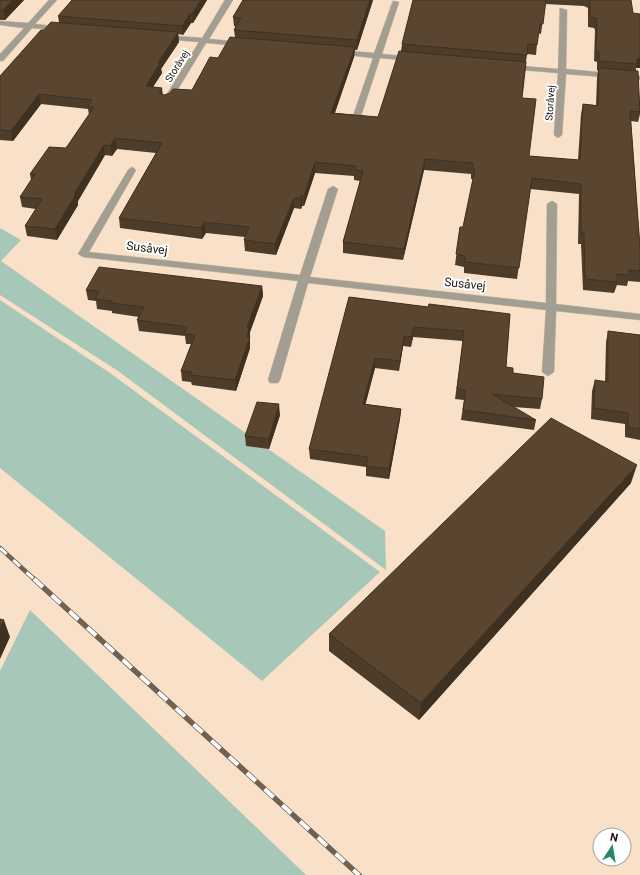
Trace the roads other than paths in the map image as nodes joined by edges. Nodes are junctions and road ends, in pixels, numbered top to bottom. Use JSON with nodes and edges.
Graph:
{"nodes":[{"id":1,"x":53,"y":0,"type":"edge"},
{"id":2,"x":229,"y":0,"type":"edge"},
{"id":3,"x":395,"y":2,"type":"dead end"},
{"id":4,"x":563,"y":10,"type":"dead end"},
{"id":5,"x":0,"y":23,"type":"edge"},
{"id":6,"x":30,"y":26,"type":"junction"},
{"id":7,"x":69,"y":30,"type":"edge"},
{"id":8,"x":157,"y":37,"type":"edge"},
{"id":9,"x":205,"y":41,"type":"junction"},
{"id":10,"x":252,"y":45,"type":"edge"},
{"id":11,"x":330,"y":52,"type":"edge"},
{"id":12,"x":377,"y":56,"type":"junction"},
{"id":13,"x":0,"y":59,"type":"edge"},
{"id":14,"x":423,"y":60,"type":"edge"},
{"id":15,"x":500,"y":66,"type":"edge"},
{"id":16,"x":562,"y":71,"type":"junction"},
{"id":17,"x":640,"y":78,"type":"edge"},
{"id":18,"x":166,"y":102,"type":"edge"},
{"id":19,"x":356,"y":119,"type":"edge"},
{"id":20,"x":558,"y":135,"type":"dead end"},
{"id":21,"x":132,"y":170,"type":"dead end"},
{"id":22,"x":333,"y":189,"type":"dead end"},
{"id":23,"x":552,"y":204,"type":"dead end"},
{"id":24,"x":304,"y":279,"type":"junction"},
{"id":25,"x":552,"y":307,"type":"junction"},
{"id":26,"x":640,"y":317,"type":"edge"},
{"id":27,"x":548,"y":372,"type":"dead end"},
{"id":28,"x":274,"y":380,"type":"dead end"}],
"edges":[{"from":1,"to":6,"type":"street"},
{"from":2,"to":9,"type":"street","name":"Storåvej"},
{"from":3,"to":12,"type":"street"},
{"from":4,"to":16,"type":"street","name":"Storåvej"},
{"from":5,"to":6,"type":"street"},
{"from":6,"to":7,"type":"street"},
{"from":6,"to":13,"type":"street"},
{"from":8,"to":9,"type":"street","name":"Storåvej"},
{"from":9,"to":10,"type":"street","name":"Storåvej"},
{"from":9,"to":18,"type":"street","name":"Storåvej"},
{"from":11,"to":12,"type":"street"},
{"from":12,"to":14,"type":"street"},
{"from":12,"to":19,"type":"street"},
{"from":15,"to":16,"type":"street","name":"Storåvej"},
{"from":16,"to":17,"type":"street","name":"Storåvej"},
{"from":16,"to":20,"type":"street","name":"Storåvej"},
{"from":21,"to":24,"type":"street","name":"Susåvej"},
{"from":22,"to":24,"type":"street"},
{"from":23,"to":25,"type":"street"},
{"from":24,"to":25,"type":"street","name":"Susåvej"},
{"from":24,"to":28,"type":"street"},
{"from":25,"to":26,"type":"street","name":"Susåvej"},
{"from":25,"to":27,"type":"street"}]}
